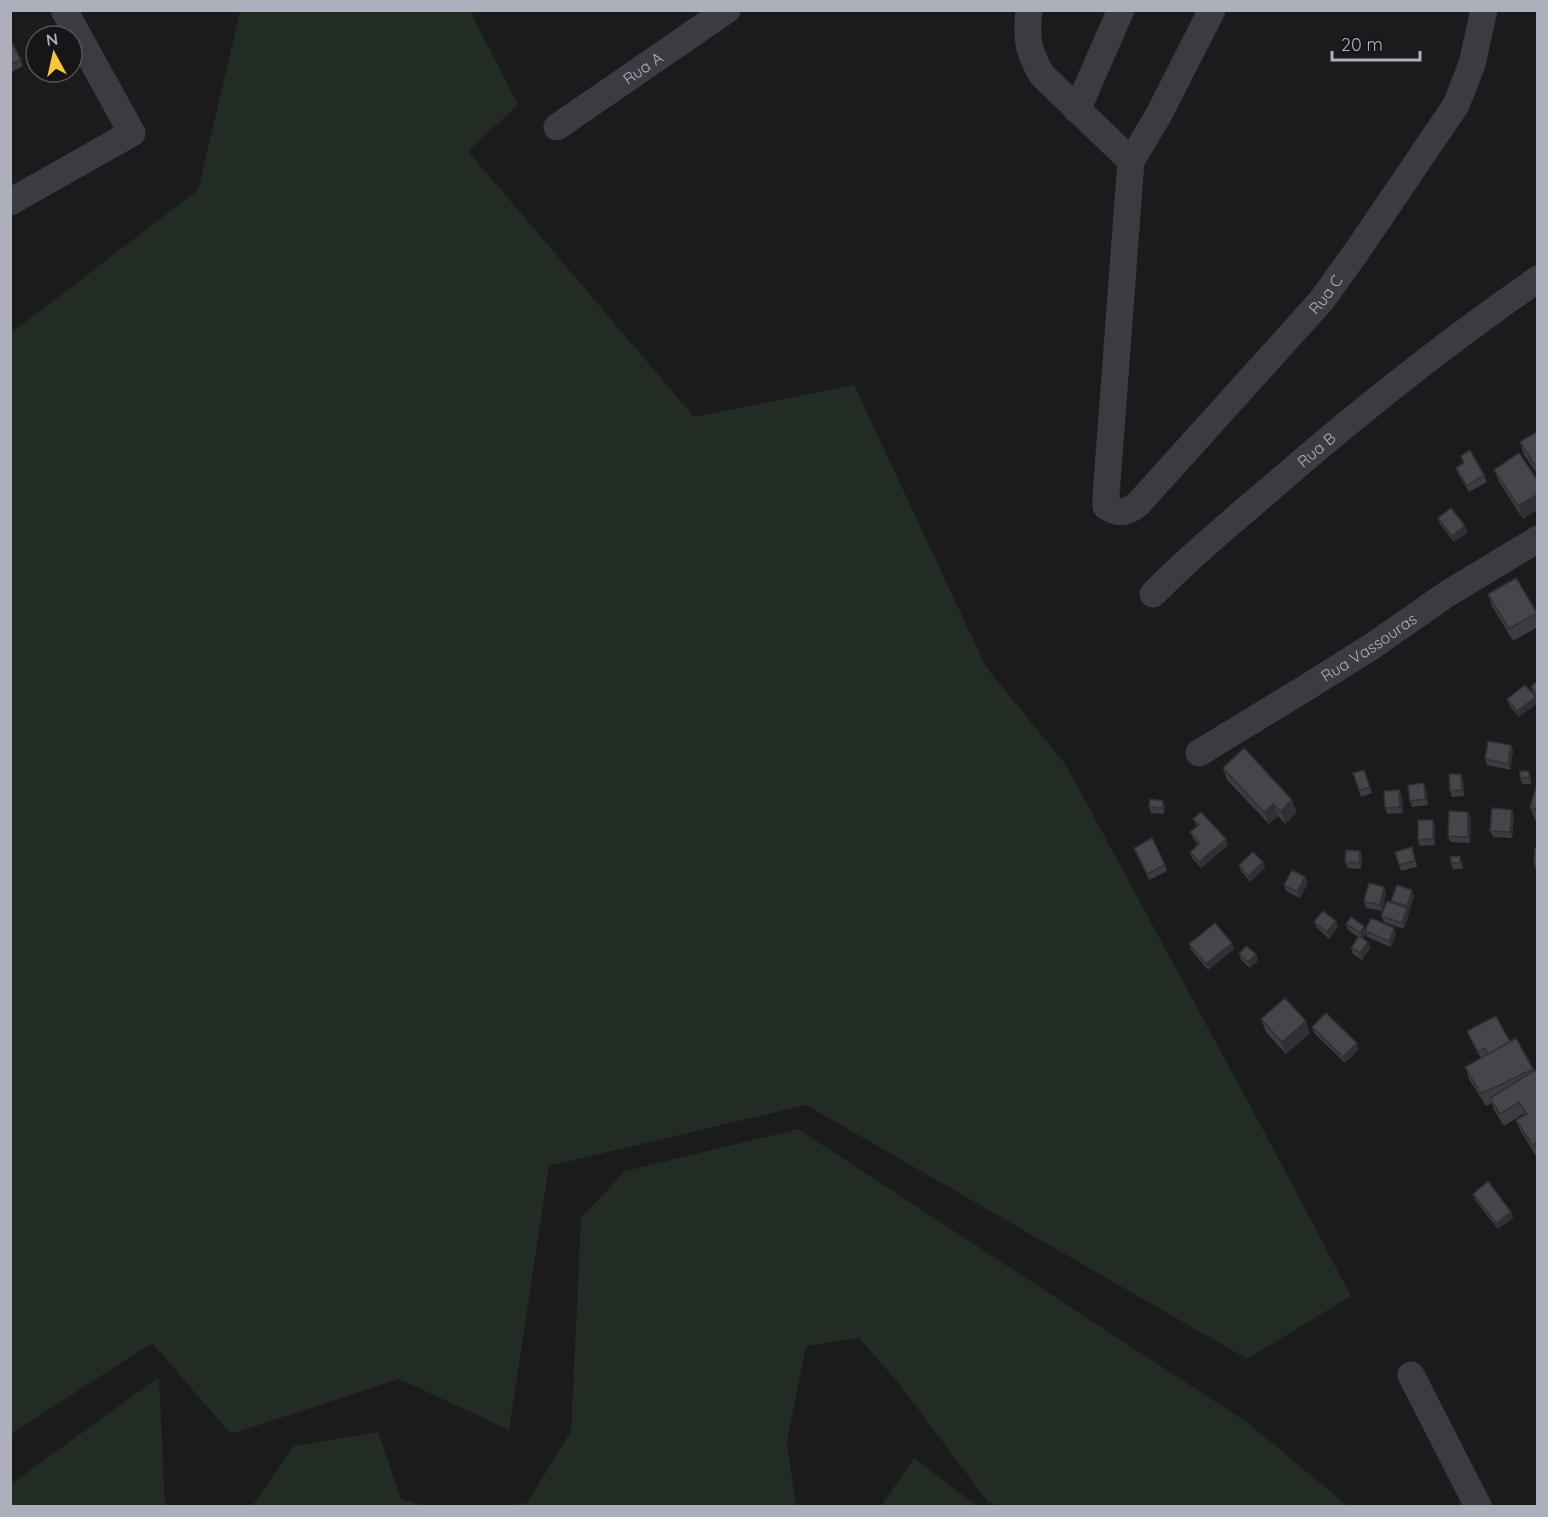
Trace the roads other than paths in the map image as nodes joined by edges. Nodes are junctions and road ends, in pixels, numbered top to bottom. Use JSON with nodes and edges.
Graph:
{"nodes":[{"id":1,"x":64,"y":10,"type":"edge"},
{"id":2,"x":727,"y":10,"type":"edge"},
{"id":3,"x":1029,"y":10,"type":"edge"},
{"id":4,"x":1121,"y":10,"type":"edge"},
{"id":5,"x":1212,"y":10,"type":"edge"},
{"id":6,"x":1484,"y":10,"type":"edge"},
{"id":7,"x":1077,"y":110,"type":"junction"},
{"id":8,"x":557,"y":127,"type":"dead end"},
{"id":9,"x":1131,"y":160,"type":"junction"},
{"id":10,"x":10,"y":202,"type":"edge"},
{"id":11,"x":1538,"y":279,"type":"edge"},
{"id":12,"x":1538,"y":539,"type":"edge"},
{"id":13,"x":1153,"y":594,"type":"dead end"},
{"id":14,"x":1199,"y":753,"type":"dead end"},
{"id":15,"x":1411,"y":1375,"type":"dead end"},
{"id":16,"x":1478,"y":1506,"type":"edge"}],
"edges":[{"from":1,"to":10,"type":"street"},
{"from":2,"to":8,"type":"street","name":"Rua A"},
{"from":3,"to":7,"type":"street"},
{"from":4,"to":7,"type":"street"},
{"from":5,"to":9,"type":"street"},
{"from":6,"to":9,"type":"street","name":"Rua C"},
{"from":7,"to":9,"type":"street"},
{"from":11,"to":13,"type":"street","name":"Rua B"},
{"from":12,"to":14,"type":"street","name":"Rua Vassouras"},
{"from":15,"to":16,"type":"street"}]}
